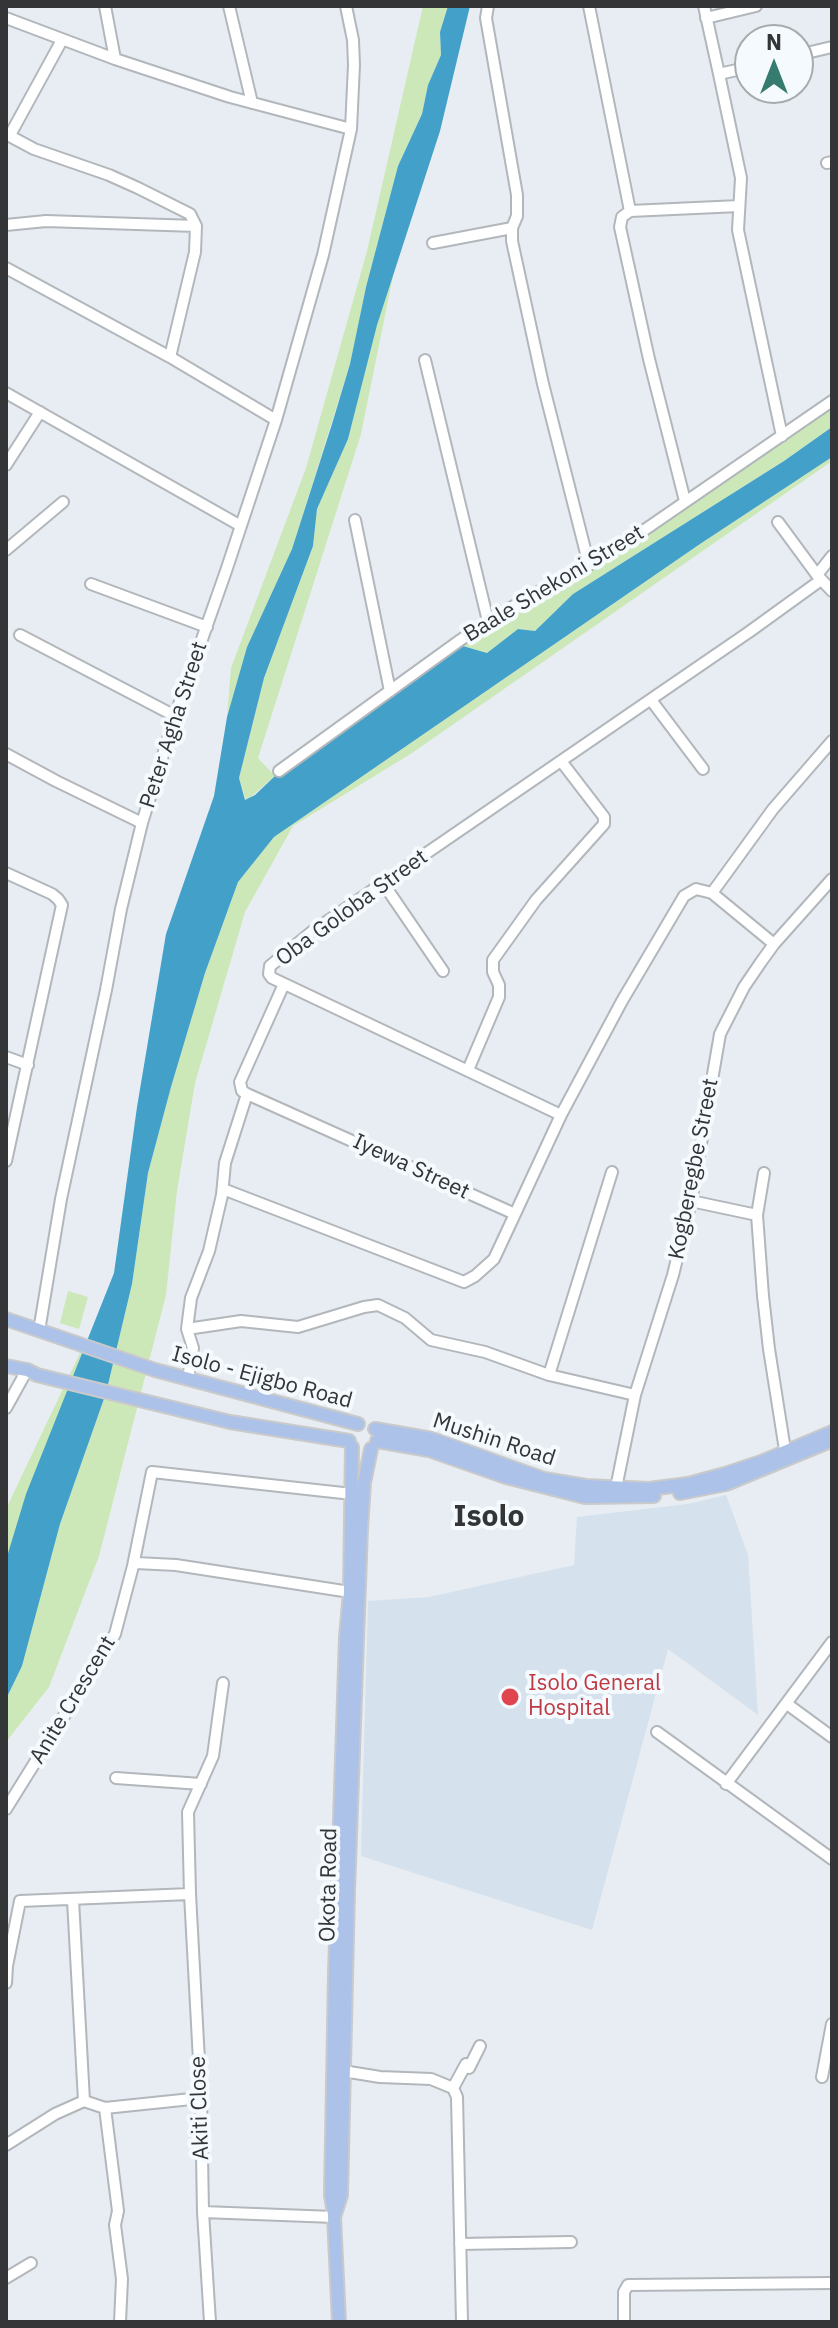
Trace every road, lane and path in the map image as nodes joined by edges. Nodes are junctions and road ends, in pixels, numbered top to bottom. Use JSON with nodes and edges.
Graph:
{"nodes":[{"id":1,"x":105,"y":6,"type":"edge"},
{"id":2,"x":229,"y":6,"type":"edge"},
{"id":3,"x":346,"y":6,"type":"edge"},
{"id":4,"x":488,"y":6,"type":"edge"},
{"id":5,"x":589,"y":6,"type":"edge"},
{"id":6,"x":704,"y":6,"type":"edge"},
{"id":7,"x":756,"y":6,"type":"edge"},
{"id":8,"x":6,"y":18,"type":"edge"},
{"id":9,"x":706,"y":18,"type":"junction"},
{"id":10,"x":62,"y":40,"type":"junction"},
{"id":11,"x":115,"y":59,"type":"junction"},
{"id":12,"x":734,"y":71,"type":"edge"},
{"id":13,"x":719,"y":74,"type":"junction"},
{"id":14,"x":252,"y":103,"type":"junction"},
{"id":15,"x":351,"y":129,"type":"junction"},
{"id":16,"x":8,"y":134,"type":"edge"},
{"id":17,"x":739,"y":206,"type":"junction"},
{"id":18,"x":630,"y":211,"type":"junction"},
{"id":19,"x":6,"y":225,"type":"edge"},
{"id":20,"x":196,"y":226,"type":"junction"},
{"id":21,"x":512,"y":228,"type":"junction"},
{"id":22,"x":433,"y":243,"type":"dead end"},
{"id":23,"x":6,"y":268,"type":"edge"},
{"id":24,"x":170,"y":357,"type":"junction"},
{"id":25,"x":425,"y":360,"type":"dead end"},
{"id":26,"x":6,"y":393,"type":"edge"},
{"id":27,"x":832,"y":401,"type":"edge"},
{"id":28,"x":40,"y":412,"type":"junction"},
{"id":29,"x":276,"y":420,"type":"junction"},
{"id":30,"x":782,"y":436,"type":"junction"},
{"id":31,"x":6,"y":465,"type":"edge"},
{"id":32,"x":685,"y":501,"type":"junction"},
{"id":33,"x":63,"y":502,"type":"dead end"},
{"id":34,"x":355,"y":520,"type":"dead end"},
{"id":35,"x":778,"y":522,"type":"dead end"},
{"id":36,"x":241,"y":526,"type":"junction"},
{"id":37,"x":6,"y":550,"type":"edge"},
{"id":38,"x":832,"y":556,"type":"edge"},
{"id":39,"x":589,"y":565,"type":"junction"},
{"id":40,"x":819,"y":578,"type":"junction"},
{"id":41,"x":91,"y":584,"type":"dead end"},
{"id":42,"x":832,"y":591,"type":"edge"},
{"id":43,"x":488,"y":621,"type":"junction"},
{"id":44,"x":207,"y":627,"type":"junction"},
{"id":45,"x":20,"y":635,"type":"dead end"},
{"id":46,"x":390,"y":691,"type":"junction"},
{"id":47,"x":651,"y":700,"type":"junction"},
{"id":48,"x":175,"y":716,"type":"junction"},
{"id":49,"x":832,"y":741,"type":"edge"},
{"id":50,"x":6,"y":754,"type":"edge"},
{"id":51,"x":561,"y":761,"type":"junction"},
{"id":52,"x":703,"y":769,"type":"dead end"},
{"id":53,"x":279,"y":771,"type":"dead end"},
{"id":54,"x":142,"y":823,"type":"junction"},
{"id":55,"x":6,"y":873,"type":"edge"},
{"id":56,"x":832,"y":879,"type":"edge"},
{"id":57,"x":383,"y":883,"type":"junction"},
{"id":58,"x":712,"y":893,"type":"junction"},
{"id":59,"x":774,"y":944,"type":"junction"},
{"id":60,"x":443,"y":971,"type":"dead end"},
{"id":61,"x":284,"y":984,"type":"junction"},
{"id":62,"x":6,"y":1057,"type":"edge"},
{"id":63,"x":28,"y":1065,"type":"junction"},
{"id":64,"x":468,"y":1070,"type":"junction"},
{"id":65,"x":247,"y":1094,"type":"junction"},
{"id":66,"x":561,"y":1115,"type":"junction"},
{"id":67,"x":6,"y":1161,"type":"edge"},
{"id":68,"x":612,"y":1172,"type":"dead end"},
{"id":69,"x":764,"y":1173,"type":"dead end"},
{"id":70,"x":223,"y":1189,"type":"junction"},
{"id":71,"x":691,"y":1201,"type":"junction"},
{"id":72,"x":515,"y":1214,"type":"junction"},
{"id":73,"x":757,"y":1215,"type":"junction"},
{"id":74,"x":6,"y":1319,"type":"edge"},
{"id":75,"x":187,"y":1329,"type":"junction"},
{"id":76,"x":44,"y":1333,"type":"junction"},
{"id":77,"x":6,"y":1366,"type":"edge"},
{"id":78,"x":32,"y":1372,"type":"junction"},
{"id":79,"x":549,"y":1375,"type":"junction"},
{"id":80,"x":188,"y":1379,"type":"junction"},
{"id":81,"x":635,"y":1395,"type":"junction"},
{"id":82,"x":6,"y":1408,"type":"edge"},
{"id":83,"x":358,"y":1424,"type":"junction"},
{"id":84,"x":832,"y":1432,"type":"edge"},
{"id":85,"x":374,"y":1440,"type":"junction"},
{"id":86,"x":832,"y":1440,"type":"edge"},
{"id":87,"x":350,"y":1444,"type":"junction"},
{"id":88,"x":785,"y":1450,"type":"junction"},
{"id":89,"x":616,"y":1488,"type":"junction"},
{"id":90,"x":352,"y":1494,"type":"junction"},
{"id":91,"x":133,"y":1566,"type":"junction"},
{"id":92,"x":350,"y":1592,"type":"junction"},
{"id":93,"x":832,"y":1642,"type":"edge"},
{"id":94,"x":223,"y":1683,"type":"dead end"},
{"id":95,"x":787,"y":1704,"type":"junction"},
{"id":96,"x":657,"y":1732,"type":"dead end"},
{"id":97,"x":832,"y":1737,"type":"edge"},
{"id":98,"x":116,"y":1778,"type":"dead end"},
{"id":99,"x":201,"y":1784,"type":"junction"},
{"id":100,"x":726,"y":1784,"type":"junction"},
{"id":101,"x":6,"y":1809,"type":"edge"},
{"id":102,"x":832,"y":1859,"type":"edge"},
{"id":103,"x":190,"y":1894,"type":"junction"},
{"id":104,"x":73,"y":1900,"type":"junction"},
{"id":105,"x":6,"y":1983,"type":"edge"},
{"id":106,"x":832,"y":2024,"type":"edge"},
{"id":107,"x":480,"y":2046,"type":"dead end"},
{"id":108,"x":343,"y":2071,"type":"junction"},
{"id":109,"x":822,"y":2077,"type":"dead end"},
{"id":110,"x":453,"y":2088,"type":"junction"},
{"id":111,"x":201,"y":2098,"type":"junction"},
{"id":112,"x":84,"y":2101,"type":"junction"},
{"id":113,"x":105,"y":2108,"type":"junction"},
{"id":114,"x":6,"y":2145,"type":"edge"},
{"id":115,"x":203,"y":2212,"type":"junction"},
{"id":116,"x":334,"y":2217,"type":"junction"},
{"id":117,"x":571,"y":2242,"type":"dead end"},
{"id":118,"x":460,"y":2244,"type":"junction"},
{"id":119,"x":31,"y":2263,"type":"dead end"},
{"id":120,"x":6,"y":2278,"type":"edge"},
{"id":121,"x":832,"y":2283,"type":"edge"},
{"id":122,"x":120,"y":2322,"type":"edge"},
{"id":123,"x":210,"y":2322,"type":"edge"},
{"id":124,"x":339,"y":2322,"type":"edge"},
{"id":125,"x":462,"y":2322,"type":"edge"},
{"id":126,"x":624,"y":2322,"type":"edge"}],
"edges":[{"from":1,"to":11,"type":"street"},
{"from":2,"to":14,"type":"street"},
{"from":3,"to":15,"type":"street","name":"Peter Agha Street"},
{"from":4,"to":21,"type":"street"},
{"from":5,"to":18,"type":"street"},
{"from":6,"to":9,"type":"street"},
{"from":7,"to":9,"type":"street"},
{"from":8,"to":10,"type":"street"},
{"from":9,"to":13,"type":"street"},
{"from":10,"to":11,"type":"street"},
{"from":10,"to":16,"type":"street"},
{"from":11,"to":14,"type":"street"},
{"from":12,"to":13,"type":"street"},
{"from":13,"to":17,"type":"street"},
{"from":14,"to":15,"type":"street"},
{"from":15,"to":29,"type":"street","name":"Peter Agha Street"},
{"from":16,"to":20,"type":"street"},
{"from":17,"to":18,"type":"street"},
{"from":17,"to":30,"type":"street"},
{"from":18,"to":32,"type":"street"},
{"from":19,"to":20,"type":"street"},
{"from":20,"to":24,"type":"street"},
{"from":21,"to":22,"type":"street"},
{"from":21,"to":39,"type":"street"},
{"from":23,"to":24,"type":"street"},
{"from":24,"to":29,"type":"street"},
{"from":25,"to":43,"type":"street"},
{"from":26,"to":28,"type":"street"},
{"from":27,"to":30,"type":"street","name":"Baale Shekoni Street"},
{"from":28,"to":31,"type":"street"},
{"from":28,"to":36,"type":"street"},
{"from":29,"to":36,"type":"street","name":"Peter Agha Street"},
{"from":30,"to":32,"type":"street","name":"Baale Shekoni Street"},
{"from":32,"to":39,"type":"street","name":"Baale Shekoni Street"},
{"from":33,"to":37,"type":"street"},
{"from":34,"to":46,"type":"street"},
{"from":35,"to":40,"type":"street"},
{"from":36,"to":44,"type":"street","name":"Peter Agha Street"},
{"from":38,"to":40,"type":"street","name":"Oba Goloba Street"},
{"from":39,"to":43,"type":"street","name":"Baale Shekoni Street"},
{"from":40,"to":42,"type":"street"},
{"from":40,"to":47,"type":"street","name":"Oba Goloba Street"},
{"from":41,"to":44,"type":"street"},
{"from":43,"to":46,"type":"street","name":"Baale Shekoni Street"},
{"from":44,"to":48,"type":"street","name":"Peter Agha Street"},
{"from":45,"to":48,"type":"street"},
{"from":46,"to":53,"type":"street","name":"Baale Shekoni Street"},
{"from":47,"to":51,"type":"street","name":"Oba Goloba Street"},
{"from":47,"to":52,"type":"street"},
{"from":48,"to":54,"type":"street","name":"Peter Agha Street"},
{"from":49,"to":58,"type":"street"},
{"from":50,"to":54,"type":"street"},
{"from":51,"to":57,"type":"street","name":"Oba Goloba Street"},
{"from":51,"to":64,"type":"street"},
{"from":54,"to":76,"type":"street","name":"Peter Agha Street"},
{"from":55,"to":63,"type":"street"},
{"from":56,"to":59,"type":"street","name":"Kogberegbe Street"},
{"from":57,"to":60,"type":"street"},
{"from":57,"to":61,"type":"street","name":"Oba Goloba Street"},
{"from":58,"to":59,"type":"street"},
{"from":58,"to":66,"type":"street"},
{"from":59,"to":71,"type":"street","name":"Kogberegbe Street"},
{"from":61,"to":64,"type":"street","name":"Oba Goloba Street"},
{"from":61,"to":65,"type":"street"},
{"from":62,"to":63,"type":"street"},
{"from":63,"to":67,"type":"street"},
{"from":64,"to":66,"type":"street","name":"Oba Goloba Street"},
{"from":65,"to":70,"type":"street"},
{"from":65,"to":72,"type":"street","name":"Iyewa Street"},
{"from":66,"to":72,"type":"street"},
{"from":68,"to":79,"type":"street"},
{"from":69,"to":73,"type":"street"},
{"from":70,"to":72,"type":"street"},
{"from":70,"to":75,"type":"street"},
{"from":71,"to":73,"type":"street"},
{"from":71,"to":81,"type":"street","name":"Kogberegbe Street"},
{"from":73,"to":88,"type":"street"},
{"from":74,"to":76,"type":"main road"},
{"from":75,"to":79,"type":"street"},
{"from":75,"to":80,"type":"street"},
{"from":76,"to":80,"type":"main road","name":"Isolo - Ejigbo Road"},
{"from":77,"to":78,"type":"main road"},
{"from":78,"to":82,"type":"street"},
{"from":78,"to":87,"type":"main road","name":"Isolo - Ejigbo Road"},
{"from":79,"to":81,"type":"street"},
{"from":80,"to":83,"type":"main road","name":"Isolo - Ejigbo Road"},
{"from":81,"to":89,"type":"street","name":"Kogberegbe Street"},
{"from":83,"to":85,"type":"main road"},
{"from":83,"to":87,"type":"main road"},
{"from":84,"to":88,"type":"main road","name":"Mushin Road"},
{"from":85,"to":86,"type":"main road","name":"Mushin Road"},
{"from":85,"to":87,"type":"main road"},
{"from":85,"to":89,"type":"main road","name":"Mushin Road"},
{"from":85,"to":108,"type":"main road","name":"Okota Road"},
{"from":87,"to":90,"type":"main road"},
{"from":88,"to":89,"type":"main road","name":"Mushin Road"},
{"from":90,"to":91,"type":"street","name":"Anite Crescent"},
{"from":90,"to":92,"type":"main road"},
{"from":91,"to":92,"type":"street"},
{"from":91,"to":101,"type":"street","name":"Anite Crescent"},
{"from":92,"to":116,"type":"main road"},
{"from":93,"to":95,"type":"street"},
{"from":94,"to":99,"type":"street","name":"Akiti Close"},
{"from":95,"to":97,"type":"street"},
{"from":95,"to":100,"type":"street"},
{"from":96,"to":100,"type":"street"},
{"from":98,"to":99,"type":"street"},
{"from":99,"to":103,"type":"street","name":"Akiti Close"},
{"from":100,"to":102,"type":"street"},
{"from":103,"to":104,"type":"street"},
{"from":103,"to":111,"type":"street","name":"Akiti Close"},
{"from":104,"to":105,"type":"street"},
{"from":104,"to":112,"type":"street"},
{"from":106,"to":109,"type":"street"},
{"from":107,"to":110,"type":"street"},
{"from":108,"to":110,"type":"street"},
{"from":108,"to":116,"type":"main road","name":"Okota Road"},
{"from":110,"to":118,"type":"street"},
{"from":111,"to":113,"type":"street"},
{"from":111,"to":115,"type":"street","name":"Akiti Close"},
{"from":112,"to":113,"type":"street"},
{"from":112,"to":114,"type":"street"},
{"from":113,"to":122,"type":"street"},
{"from":115,"to":116,"type":"street"},
{"from":115,"to":123,"type":"street","name":"Akiti Close"},
{"from":116,"to":124,"type":"main road","name":"Okota Road"},
{"from":117,"to":118,"type":"street"},
{"from":118,"to":125,"type":"street"},
{"from":119,"to":120,"type":"street"},
{"from":121,"to":126,"type":"street"}]}
